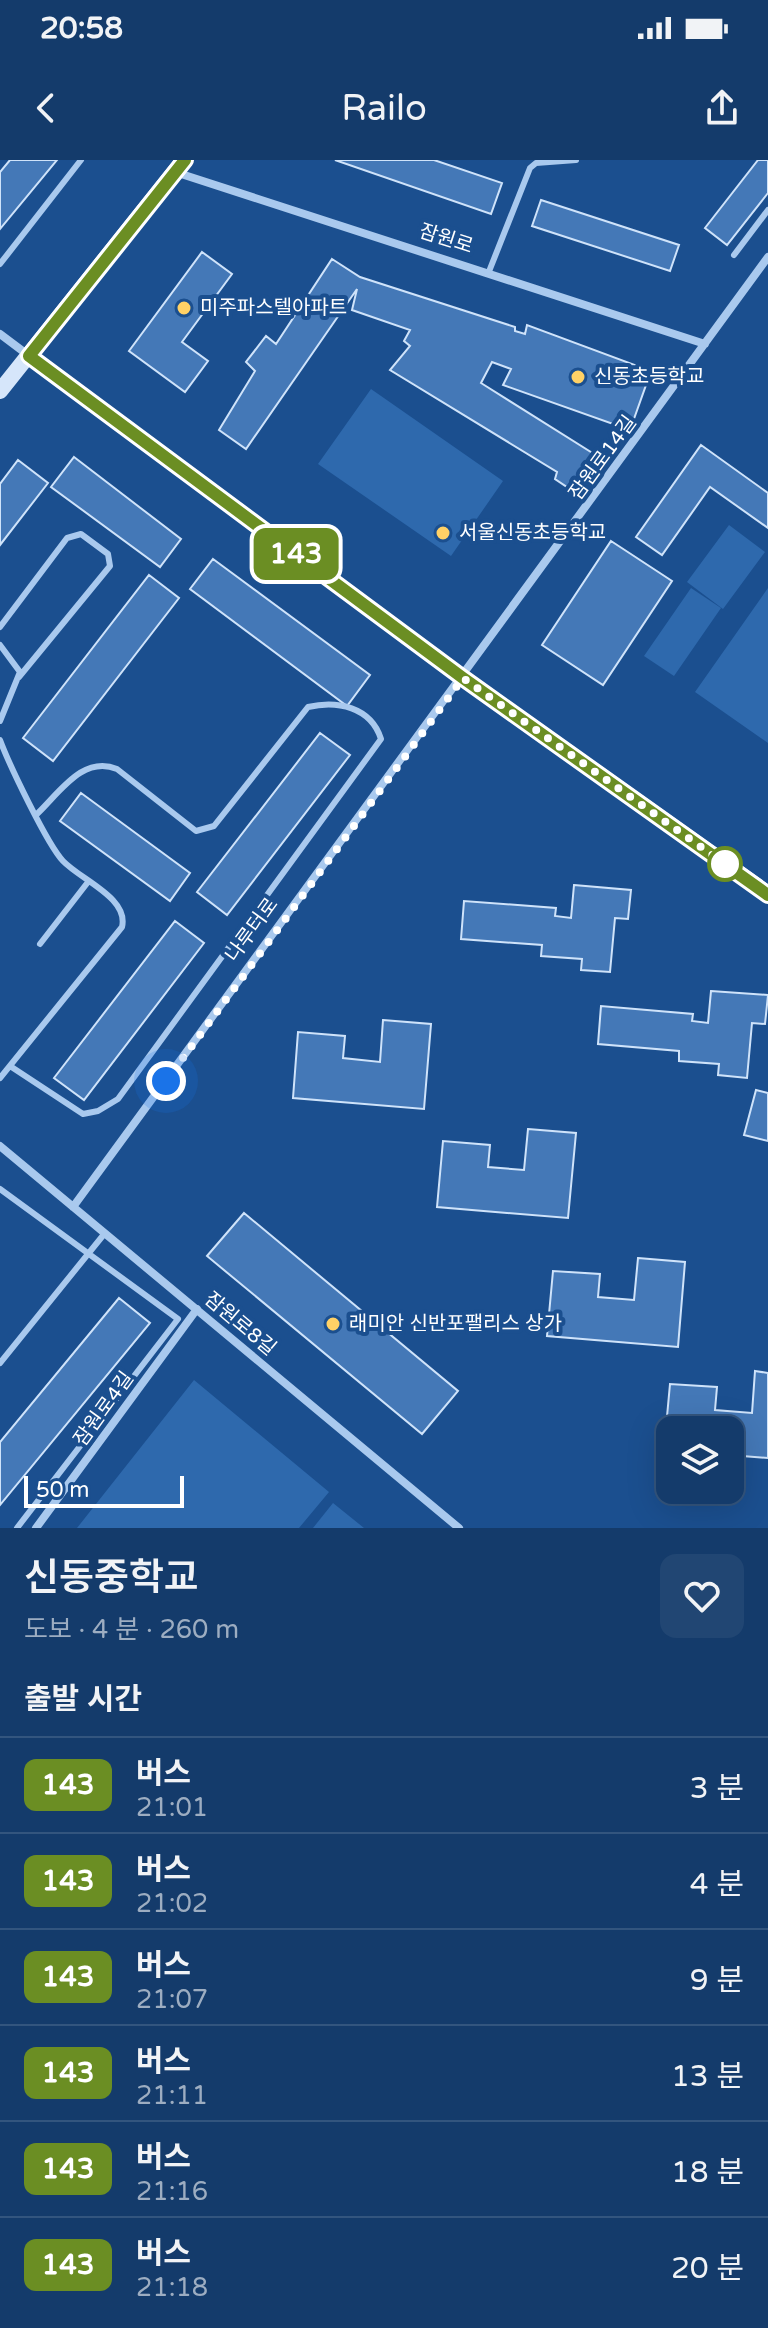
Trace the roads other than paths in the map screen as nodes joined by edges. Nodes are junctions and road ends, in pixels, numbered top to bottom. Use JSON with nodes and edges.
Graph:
{"nodes":[{"id":1,"x":81,"y":160,"type":"edge"},
{"id":2,"x":576,"y":160,"type":"edge"},
{"id":3,"x":180,"y":166,"type":"edge"},
{"id":4,"x":768,"y":210,"type":"edge"},
{"id":5,"x":734,"y":255,"type":"dead end"},
{"id":6,"x":768,"y":257,"type":"edge"},
{"id":7,"x":0,"y":264,"type":"edge"},
{"id":8,"x":488,"y":274,"type":"junction"},
{"id":9,"x":0,"y":334,"type":"edge"},
{"id":10,"x":705,"y":344,"type":"junction"},
{"id":11,"x":29,"y":356,"type":"junction"},
{"id":12,"x":0,"y":391,"type":"edge"},
{"id":13,"x":0,"y":627,"type":"edge"},
{"id":14,"x":0,"y":645,"type":"edge"},
{"id":15,"x":19,"y":677,"type":"junction"},
{"id":16,"x":463,"y":678,"type":"junction"},
{"id":17,"x":0,"y":721,"type":"edge"},
{"id":18,"x":0,"y":740,"type":"edge"},
{"id":19,"x":37,"y":814,"type":"junction"},
{"id":20,"x":88,"y":882,"type":"junction"},
{"id":21,"x":768,"y":894,"type":"edge"},
{"id":22,"x":40,"y":944,"type":"dead end"},
{"id":23,"x":10,"y":1066,"type":"junction"},
{"id":24,"x":0,"y":1078,"type":"edge"},
{"id":25,"x":0,"y":1146,"type":"edge"},
{"id":26,"x":0,"y":1189,"type":"edge"},
{"id":27,"x":73,"y":1207,"type":"junction"},
{"id":28,"x":105,"y":1233,"type":"junction"},
{"id":29,"x":86,"y":1255,"type":"junction"},
{"id":30,"x":197,"y":1309,"type":"junction"},
{"id":31,"x":0,"y":1363,"type":"edge"},
{"id":32,"x":17,"y":1528,"type":"edge"},
{"id":33,"x":36,"y":1528,"type":"edge"},
{"id":34,"x":459,"y":1528,"type":"edge"}],
"edges":[{"from":1,"to":7,"type":"lane"},
{"from":2,"to":8,"type":"lane"},
{"from":3,"to":8,"type":"street","name":"잠원로"},
{"from":3,"to":11,"type":"main road","name":"잠원로"},
{"from":4,"to":5,"type":"lane"},
{"from":6,"to":10,"type":"street","name":"잠원로14길"},
{"from":8,"to":10,"type":"street","name":"잠원로"},
{"from":9,"to":11,"type":"street"},
{"from":10,"to":16,"type":"street","name":"잠원로14길"},
{"from":11,"to":12,"type":"main road","name":"잠원로"},
{"from":11,"to":16,"type":"main road"},
{"from":13,"to":15,"type":"lane"},
{"from":14,"to":15,"type":"lane"},
{"from":15,"to":17,"type":"lane"},
{"from":16,"to":21,"type":"main road"},
{"from":16,"to":27,"type":"street","name":"나루터로"},
{"from":18,"to":19,"type":"lane"},
{"from":19,"to":20,"type":"lane"},
{"from":19,"to":23,"type":"lane"},
{"from":20,"to":22,"type":"lane"},
{"from":20,"to":23,"type":"lane"},
{"from":23,"to":24,"type":"lane"},
{"from":25,"to":27,"type":"street","name":"잠원로8길"},
{"from":26,"to":29,"type":"lane"},
{"from":27,"to":28,"type":"street","name":"잠원로8길"},
{"from":28,"to":29,"type":"lane"},
{"from":28,"to":30,"type":"street","name":"잠원로8길"},
{"from":29,"to":31,"type":"lane"},
{"from":29,"to":32,"type":"lane"},
{"from":30,"to":33,"type":"street","name":"잠원로4길"},
{"from":30,"to":34,"type":"street","name":"잠원로8길"}]}
